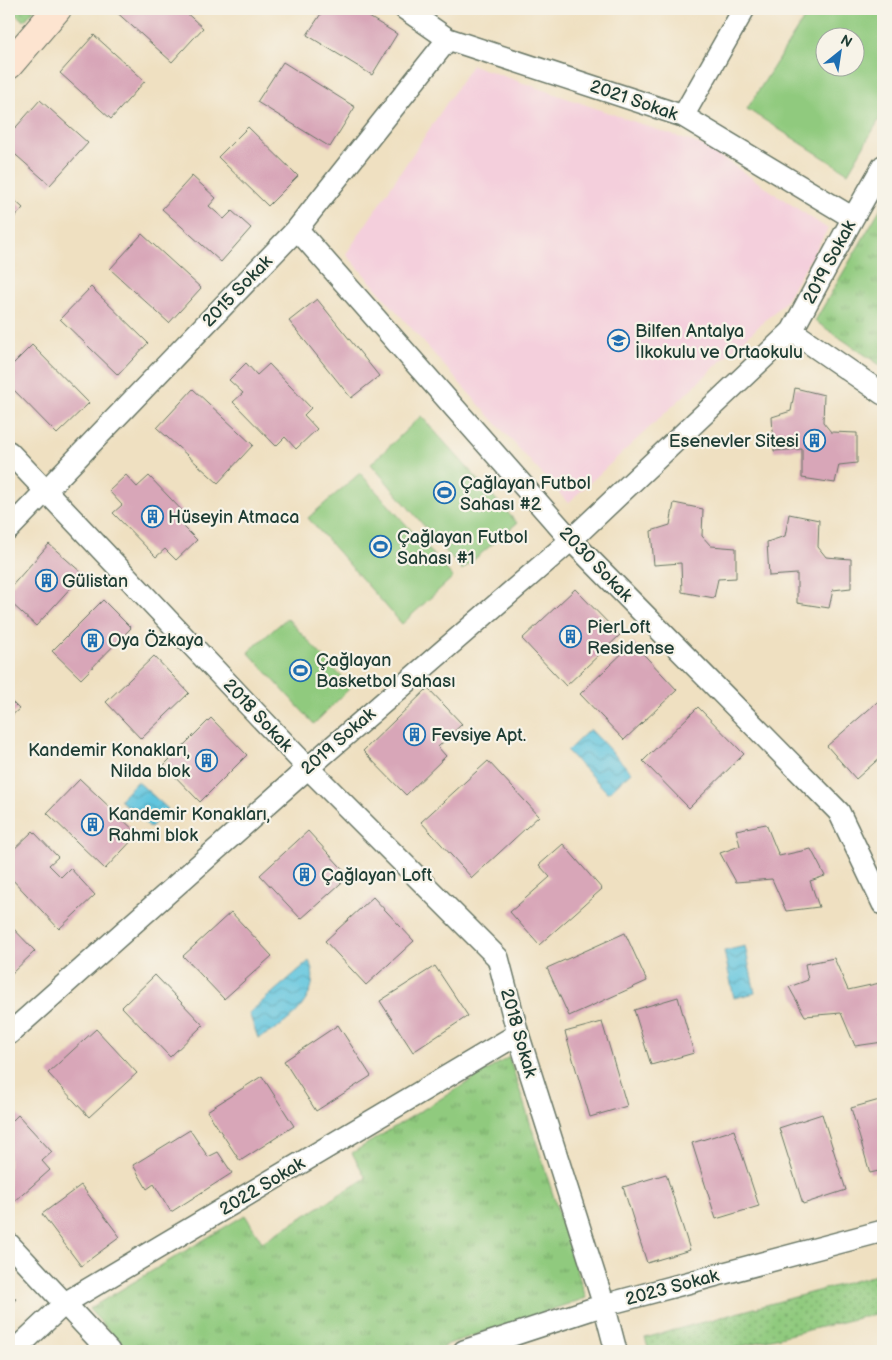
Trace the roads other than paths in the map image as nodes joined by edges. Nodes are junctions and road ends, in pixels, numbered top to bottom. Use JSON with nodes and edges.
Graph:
{"nodes":[{"id":1,"x":57,"y":9,"type":"edge"},
{"id":2,"x":405,"y":9,"type":"edge"},
{"id":3,"x":744,"y":9,"type":"edge"},
{"id":4,"x":448,"y":39,"type":"junction"},
{"id":5,"x":12,"y":54,"type":"edge"},
{"id":6,"x":684,"y":116,"type":"junction"},
{"id":7,"x":883,"y":166,"type":"edge"},
{"id":8,"x":852,"y":218,"type":"junction"},
{"id":9,"x":297,"y":229,"type":"junction"},
{"id":10,"x":792,"y":331,"type":"junction"},
{"id":11,"x":883,"y":394,"type":"edge"},
{"id":12,"x":9,"y":452,"type":"edge"},
{"id":13,"x":46,"y":489,"type":"junction"},
{"id":14,"x":9,"y":529,"type":"edge"},
{"id":15,"x":570,"y":540,"type":"junction"},
{"id":16,"x":308,"y":768,"type":"junction"},
{"id":17,"x":877,"y":873,"type":"edge"},
{"id":18,"x":883,"y":904,"type":"edge"},
{"id":19,"x":9,"y":1034,"type":"edge"},
{"id":20,"x":518,"y":1034,"type":"junction"},
{"id":21,"x":883,"y":1231,"type":"edge"},
{"id":22,"x":9,"y":1244,"type":"edge"},
{"id":23,"x":65,"y":1303,"type":"junction"},
{"id":24,"x":604,"y":1305,"type":"junction"},
{"id":25,"x":14,"y":1351,"type":"edge"},
{"id":26,"x":109,"y":1351,"type":"edge"},
{"id":27,"x":464,"y":1351,"type":"edge"},
{"id":28,"x":616,"y":1351,"type":"edge"}],
"edges":[{"from":1,"to":5,"type":"street"},
{"from":2,"to":4,"type":"street","name":"2021 Sokak"},
{"from":3,"to":6,"type":"street"},
{"from":4,"to":6,"type":"street","name":"2021 Sokak"},
{"from":4,"to":9,"type":"street","name":"2015 Sokak"},
{"from":6,"to":8,"type":"street","name":"2021 Sokak"},
{"from":7,"to":8,"type":"street","name":"2019 Sokak"},
{"from":8,"to":10,"type":"street","name":"2019 Sokak"},
{"from":9,"to":13,"type":"street","name":"2015 Sokak"},
{"from":9,"to":15,"type":"street","name":"2030 Sokak"},
{"from":10,"to":11,"type":"street"},
{"from":10,"to":15,"type":"street","name":"2019 Sokak"},
{"from":12,"to":13,"type":"street","name":"2018 Sokak"},
{"from":13,"to":14,"type":"street","name":"2015 Sokak"},
{"from":13,"to":16,"type":"street","name":"2018 Sokak"},
{"from":15,"to":16,"type":"street","name":"2019 Sokak"},
{"from":15,"to":17,"type":"street","name":"2030 Sokak"},
{"from":16,"to":19,"type":"street","name":"2019 Sokak"},
{"from":16,"to":20,"type":"street","name":"2018 Sokak"},
{"from":17,"to":18,"type":"street","name":"2030 Sokak"},
{"from":20,"to":23,"type":"street","name":"2022 Sokak"},
{"from":20,"to":24,"type":"street","name":"2018 Sokak"},
{"from":21,"to":24,"type":"street","name":"2023 Sokak"},
{"from":22,"to":23,"type":"street"},
{"from":23,"to":25,"type":"street","name":"2022 Sokak"},
{"from":23,"to":26,"type":"street"},
{"from":24,"to":27,"type":"street","name":"2023 Sokak"},
{"from":24,"to":28,"type":"street","name":"2018 Sokak"}]}
